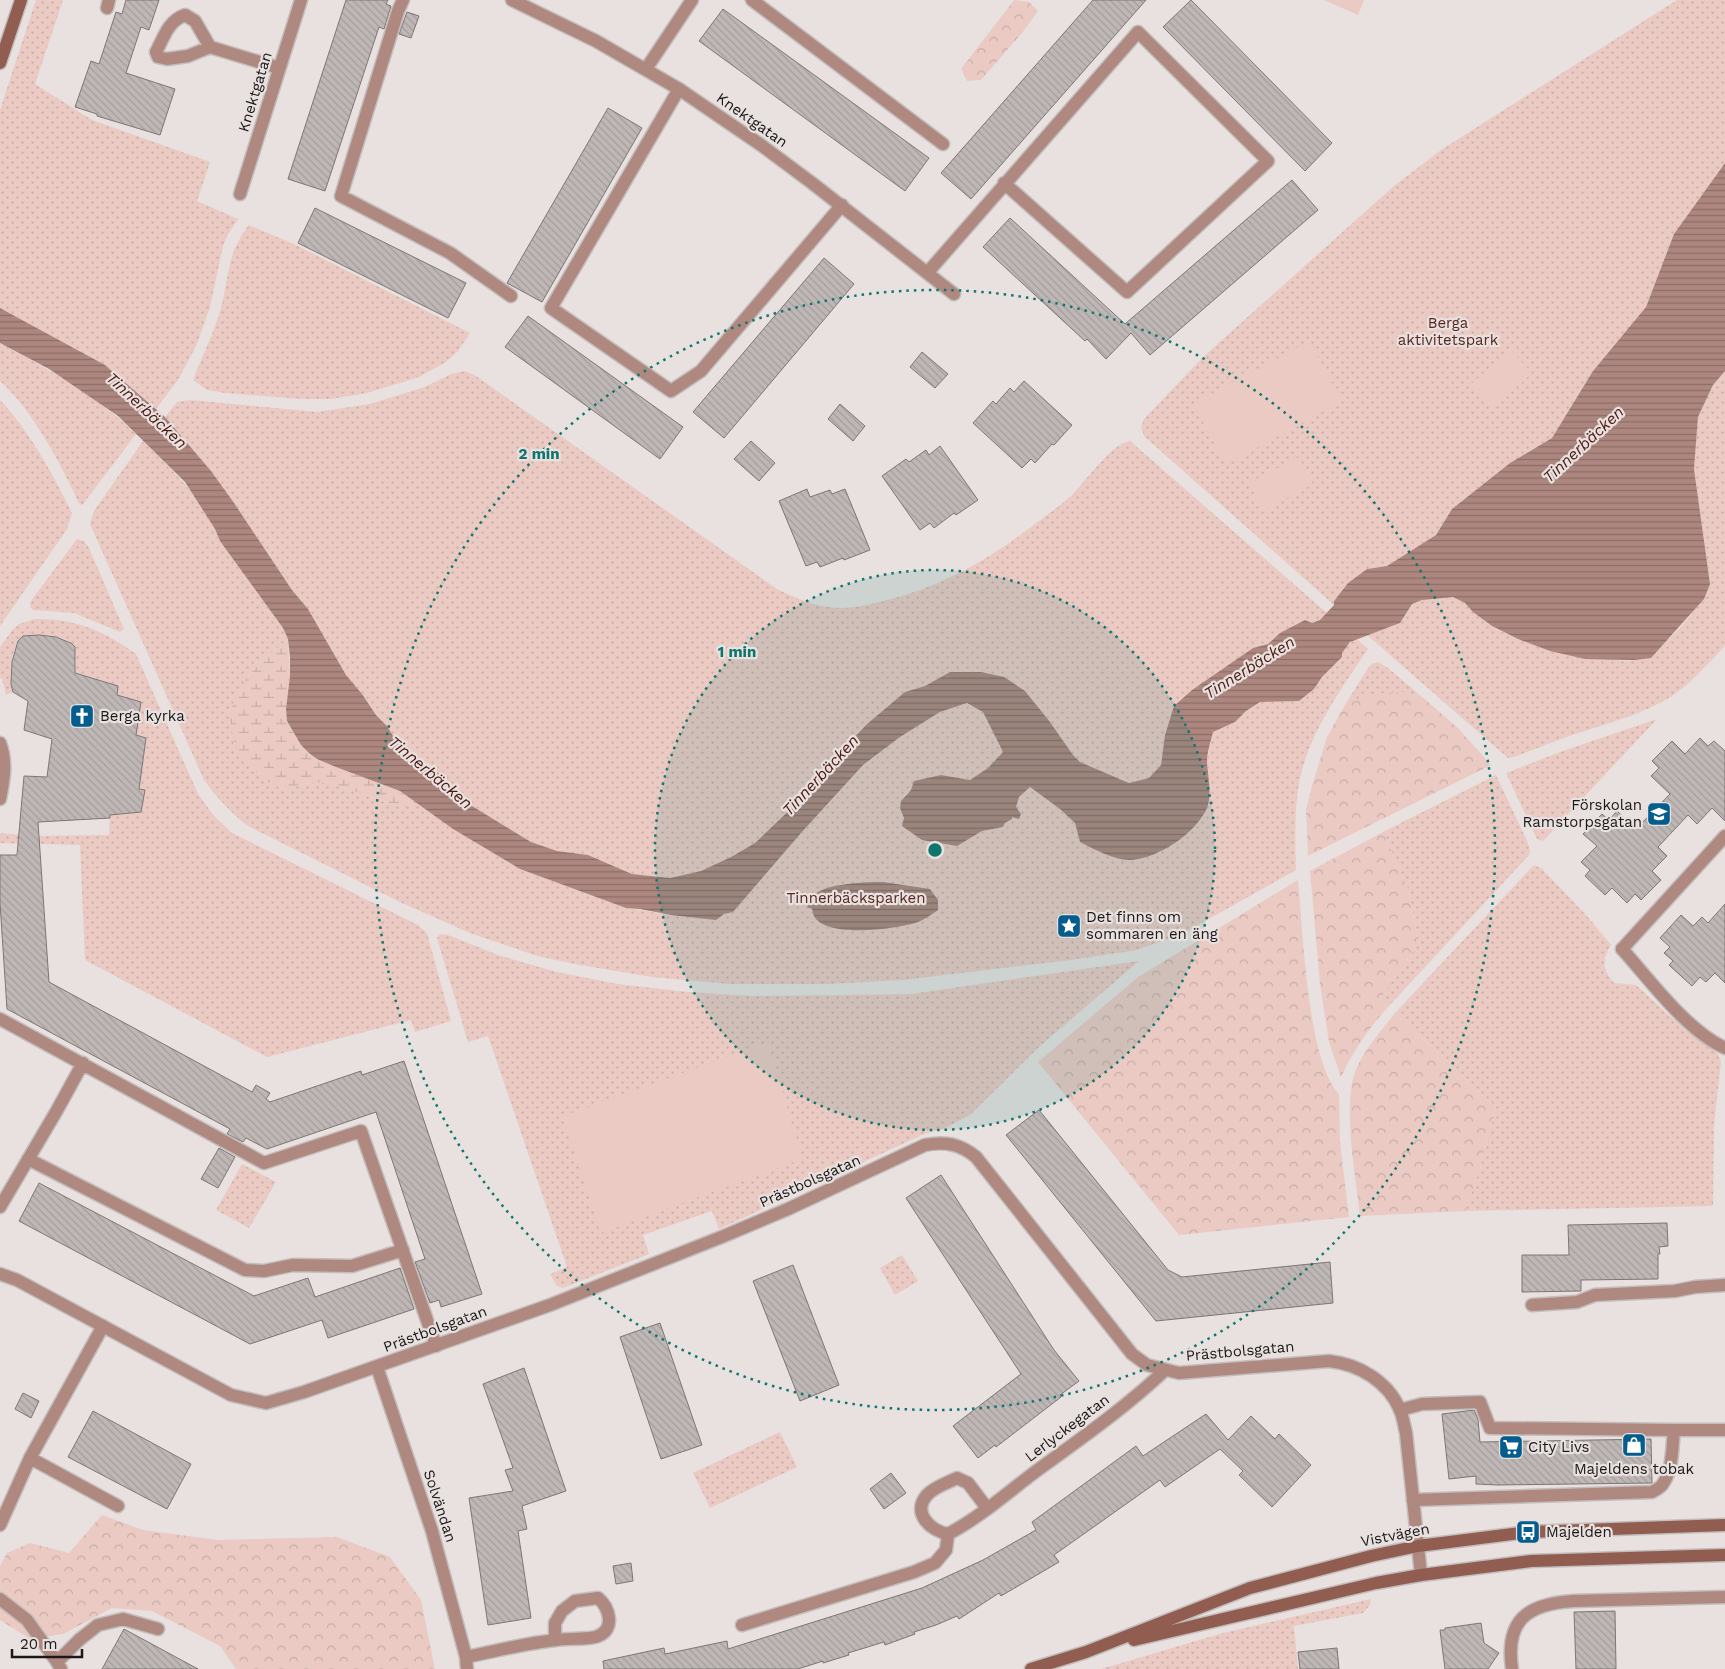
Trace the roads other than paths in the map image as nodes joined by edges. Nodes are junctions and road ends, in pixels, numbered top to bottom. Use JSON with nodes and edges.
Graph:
{"nodes":[{"id":1,"x":20,"y":0,"type":"edge"},
{"id":2,"x":301,"y":0,"type":"edge"},
{"id":3,"x":403,"y":0,"type":"edge"},
{"id":4,"x":512,"y":0,"type":"edge"},
{"id":5,"x":692,"y":0,"type":"edge"},
{"id":6,"x":752,"y":0,"type":"edge"},
{"id":7,"x":210,"y":47,"type":"dead end"},
{"id":8,"x":0,"y":63,"type":"edge"},
{"id":9,"x":279,"y":68,"type":"junction"},
{"id":10,"x":646,"y":69,"type":"junction"},
{"id":11,"x":679,"y":89,"type":"junction"},
{"id":12,"x":943,"y":144,"type":"dead end"},
{"id":13,"x":1004,"y":182,"type":"junction"},
{"id":14,"x":240,"y":194,"type":"dead end"},
{"id":15,"x":842,"y":205,"type":"junction"},
{"id":16,"x":928,"y":272,"type":"junction"},
{"id":17,"x":954,"y":294,"type":"dead end"},
{"id":18,"x":511,"y":296,"type":"dead end"},
{"id":19,"x":0,"y":743,"type":"edge"},
{"id":20,"x":0,"y":799,"type":"edge"},
{"id":21,"x":1725,"y":836,"type":"edge"},
{"id":22,"x":0,"y":1019,"type":"edge"},
{"id":23,"x":1725,"y":1048,"type":"edge"},
{"id":24,"x":83,"y":1063,"type":"junction"},
{"id":25,"x":28,"y":1160,"type":"junction"},
{"id":26,"x":0,"y":1207,"type":"edge"},
{"id":27,"x":402,"y":1250,"type":"junction"},
{"id":28,"x":0,"y":1274,"type":"edge"},
{"id":29,"x":1725,"y":1286,"type":"edge"},
{"id":30,"x":1532,"y":1305,"type":"dead end"},
{"id":31,"x":102,"y":1326,"type":"junction"},
{"id":32,"x":436,"y":1346,"type":"junction"},
{"id":33,"x":377,"y":1367,"type":"junction"},
{"id":34,"x":1164,"y":1371,"type":"junction"},
{"id":35,"x":1400,"y":1410,"type":"junction"},
{"id":36,"x":1674,"y":1430,"type":"junction"},
{"id":37,"x":1725,"y":1430,"type":"edge"},
{"id":38,"x":30,"y":1458,"type":"junction"},
{"id":39,"x":1413,"y":1500,"type":"junction"},
{"id":40,"x":118,"y":1506,"type":"dead end"},
{"id":41,"x":987,"y":1508,"type":"junction"},
{"id":42,"x":0,"y":1525,"type":"edge"},
{"id":43,"x":1725,"y":1525,"type":"edge"},
{"id":44,"x":948,"y":1534,"type":"junction"},
{"id":45,"x":1418,"y":1546,"type":"junction"},
{"id":46,"x":1725,"y":1555,"type":"edge"},
{"id":47,"x":1421,"y":1575,"type":"junction"},
{"id":48,"x":1725,"y":1597,"type":"edge"},
{"id":49,"x":0,"y":1598,"type":"edge"},
{"id":50,"x":742,"y":1625,"type":"dead end"},
{"id":51,"x":158,"y":1629,"type":"dead end"},
{"id":52,"x":555,"y":1640,"type":"junction"},
{"id":53,"x":1086,"y":1652,"type":"junction"},
{"id":54,"x":466,"y":1663,"type":"edge"},
{"id":55,"x":59,"y":1665,"type":"edge"},
{"id":56,"x":1031,"y":1669,"type":"edge"},
{"id":57,"x":1512,"y":1669,"type":"edge"}],
"edges":[{"from":1,"to":8,"type":"main road"},
{"from":2,"to":9,"type":"street","name":"Knektgatan"},
{"from":3,"to":18,"type":"street"},
{"from":4,"to":10,"type":"street","name":"Knektgatan"},
{"from":5,"to":10,"type":"street"},
{"from":6,"to":12,"type":"street"},
{"from":7,"to":9,"type":"street"},
{"from":9,"to":14,"type":"street","name":"Knektgatan"},
{"from":10,"to":11,"type":"street","name":"Knektgatan"},
{"from":11,"to":15,"type":"street","name":"Knektgatan"},
{"from":11,"to":15,"type":"street"},
{"from":13,"to":13,"type":"street"},
{"from":13,"to":16,"type":"street"},
{"from":15,"to":16,"type":"street","name":"Knektgatan"},
{"from":16,"to":17,"type":"street","name":"Knektgatan"},
{"from":19,"to":20,"type":"street"},
{"from":21,"to":23,"type":"street"},
{"from":22,"to":24,"type":"street"},
{"from":24,"to":25,"type":"street"},
{"from":24,"to":27,"type":"street"},
{"from":25,"to":26,"type":"street"},
{"from":25,"to":27,"type":"street"},
{"from":27,"to":32,"type":"street"},
{"from":28,"to":31,"type":"street","name":"Prästbolsgatan"},
{"from":29,"to":30,"type":"street"},
{"from":31,"to":33,"type":"street","name":"Prästbolsgatan"},
{"from":31,"to":38,"type":"street"},
{"from":32,"to":33,"type":"street","name":"Prästbolsgatan"},
{"from":32,"to":34,"type":"street","name":"Prästbolsgatan"},
{"from":33,"to":54,"type":"street","name":"Solvändan"},
{"from":34,"to":35,"type":"street","name":"Prästbolsgatan"},
{"from":34,"to":41,"type":"street","name":"Lerlyckegatan"},
{"from":35,"to":36,"type":"street"},
{"from":35,"to":39,"type":"street","name":"Prästbolsgatan"},
{"from":36,"to":37,"type":"street"},
{"from":36,"to":39,"type":"street"},
{"from":38,"to":40,"type":"street"},
{"from":38,"to":42,"type":"street"},
{"from":39,"to":45,"type":"street","name":"Prästbolsgatan"},
{"from":41,"to":44,"type":"street","name":"Lerlyckegatan"},
{"from":41,"to":44,"type":"street"},
{"from":43,"to":45,"type":"main road","name":"Vistvägen"},
{"from":44,"to":50,"type":"street"},
{"from":45,"to":47,"type":"street","name":"Prästbolsgatan"},
{"from":45,"to":53,"type":"main road","name":"Vistvägen"},
{"from":46,"to":47,"type":"main road","name":"Vistvägen"},
{"from":47,"to":53,"type":"main road","name":"Vistvägen"},
{"from":48,"to":57,"type":"street"},
{"from":49,"to":55,"type":"street"},
{"from":51,"to":55,"type":"street"},
{"from":52,"to":52,"type":"street","name":"Solvändan"},
{"from":52,"to":54,"type":"street","name":"Solvändan"},
{"from":53,"to":56,"type":"main road","name":"Vistvägen"}]}
